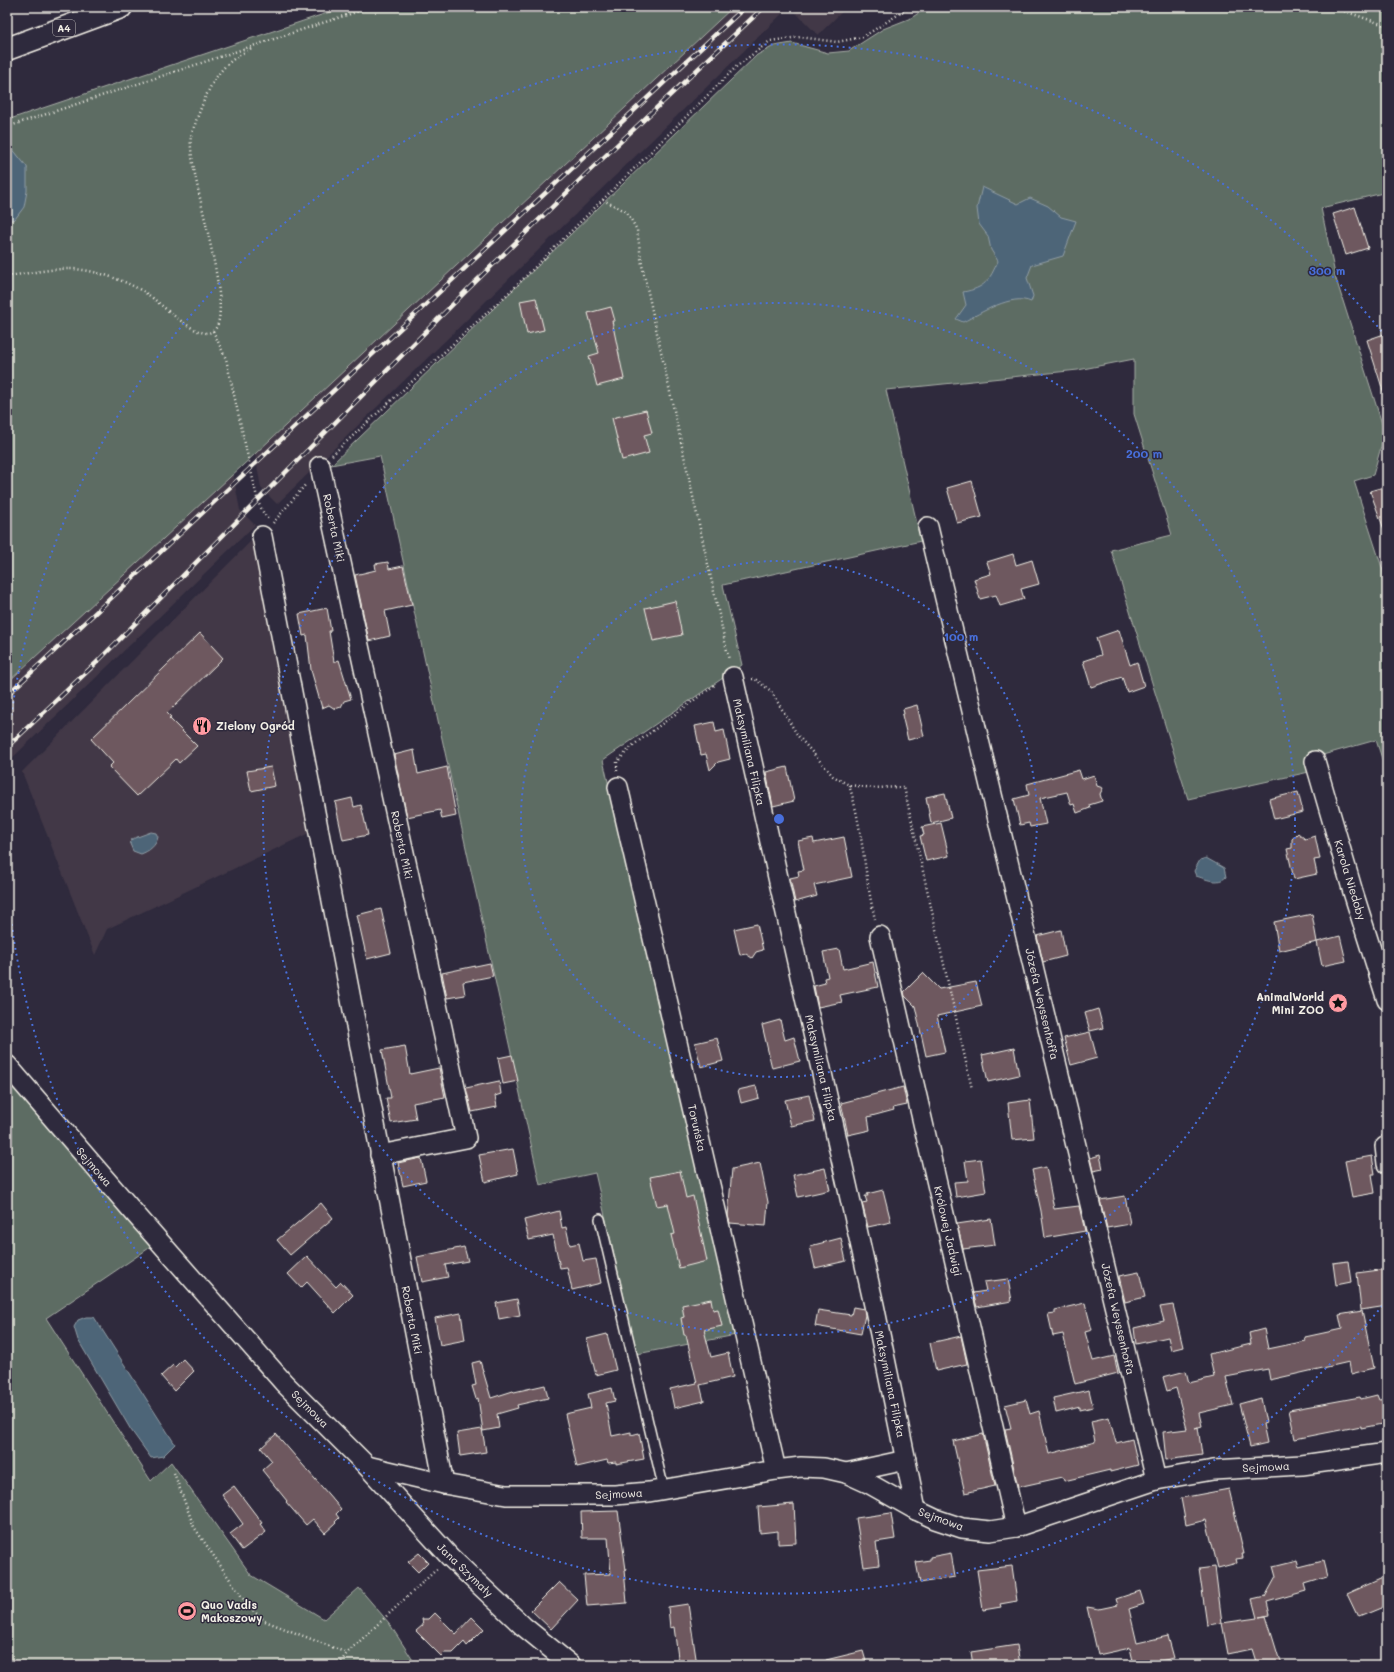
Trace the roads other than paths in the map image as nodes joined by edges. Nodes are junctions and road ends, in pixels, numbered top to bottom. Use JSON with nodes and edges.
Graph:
{"nodes":[{"id":1,"x":121,"y":7,"type":"edge"},
{"id":2,"x":7,"y":48,"type":"edge"},
{"id":3,"x":320,"y":466,"type":"road end"},
{"id":4,"x":928,"y":527,"type":"dead end"},
{"id":5,"x":268,"y":530,"type":"road end"},
{"id":6,"x":733,"y":677,"type":"road end"},
{"id":7,"x":1315,"y":761,"type":"dead end"},
{"id":8,"x":618,"y":787,"type":"road end"},
{"id":9,"x":880,"y":936,"type":"road end"},
{"id":10,"x":1387,"y":1000,"type":"edge"},
{"id":11,"x":7,"y":1065,"type":"edge"},
{"id":12,"x":380,"y":1155,"type":"junction"},
{"id":13,"x":600,"y":1219,"type":"dead end"},
{"id":14,"x":1387,"y":1453,"type":"edge"},
{"id":15,"x":906,"y":1460,"type":"junction"},
{"id":16,"x":367,"y":1466,"type":"junction"},
{"id":17,"x":776,"y":1470,"type":"junction"},
{"id":18,"x":846,"y":1473,"type":"junction"},
{"id":19,"x":1156,"y":1480,"type":"junction"},
{"id":20,"x":444,"y":1484,"type":"junction"},
{"id":21,"x":664,"y":1490,"type":"junction"},
{"id":22,"x":916,"y":1510,"type":"junction"},
{"id":23,"x":1016,"y":1527,"type":"junction"},
{"id":24,"x":571,"y":1665,"type":"edge"}],
"edges":[{"from":1,"to":2,"type":"highway","number":"A4"},
{"from":3,"to":12,"type":"street","name":"Roberta Miki"},
{"from":4,"to":19,"type":"street","name":"Józefa Weyssenhoffa"},
{"from":5,"to":12,"type":"street","name":"Roberta Miki"},
{"from":6,"to":15,"type":"street","name":"Maksymiliana Filipka"},
{"from":7,"to":10,"type":"street","name":"Karola Niedoby"},
{"from":8,"to":17,"type":"street","name":"Toruńska"},
{"from":9,"to":23,"type":"street","name":"Królowej Jadwigi"},
{"from":11,"to":16,"type":"street","name":"Sejmowa"},
{"from":12,"to":20,"type":"street","name":"Roberta Miki"},
{"from":13,"to":21,"type":"lane"},
{"from":14,"to":19,"type":"street","name":"Sejmowa"},
{"from":15,"to":18,"type":"street"},
{"from":15,"to":22,"type":"street","name":"Maksymiliana Filipka"},
{"from":16,"to":20,"type":"street","name":"Sejmowa"},
{"from":16,"to":24,"type":"street","name":"Jana Szymały"},
{"from":17,"to":18,"type":"street","name":"Sejmowa"},
{"from":17,"to":21,"type":"street","name":"Sejmowa"},
{"from":18,"to":22,"type":"street","name":"Sejmowa"},
{"from":19,"to":23,"type":"street","name":"Sejmowa"},
{"from":20,"to":21,"type":"street","name":"Sejmowa"},
{"from":22,"to":23,"type":"street","name":"Sejmowa"}]}
